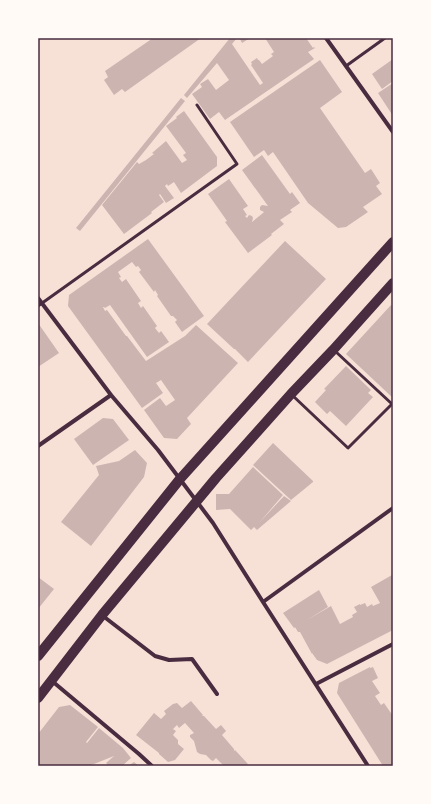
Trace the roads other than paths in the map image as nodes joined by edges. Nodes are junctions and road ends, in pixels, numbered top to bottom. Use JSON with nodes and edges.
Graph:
{"nodes":[{"id":1,"x":326,"y":38,"type":"edge"},
{"id":2,"x":385,"y":38,"type":"edge"},
{"id":3,"x":346,"y":66,"type":"junction"},
{"id":4,"x":197,"y":105,"type":"dead end"},
{"id":5,"x":393,"y":132,"type":"edge"},
{"id":6,"x":393,"y":242,"type":"edge"},
{"id":7,"x":393,"y":283,"type":"edge"},
{"id":8,"x":38,"y":298,"type":"edge"},
{"id":9,"x":40,"y":305,"type":"edge"},
{"id":10,"x":333,"y":350,"type":"junction"},
{"id":11,"x":291,"y":394,"type":"junction"},
{"id":12,"x":110,"y":395,"type":"junction"},
{"id":13,"x":38,"y":446,"type":"edge"},
{"id":14,"x":180,"y":479,"type":"junction"},
{"id":15,"x":196,"y":501,"type":"junction"},
{"id":16,"x":393,"y":508,"type":"edge"},
{"id":17,"x":263,"y":602,"type":"junction"},
{"id":18,"x":102,"y":615,"type":"junction"},
{"id":19,"x":393,"y":644,"type":"edge"},
{"id":20,"x":38,"y":656,"type":"edge"},
{"id":21,"x":52,"y":681,"type":"junction"},
{"id":22,"x":316,"y":684,"type":"junction"},
{"id":23,"x":217,"y":694,"type":"dead end"},
{"id":24,"x":38,"y":698,"type":"edge"},
{"id":25,"x":152,"y":766,"type":"edge"},
{"id":26,"x":368,"y":766,"type":"edge"}],
"edges":[{"from":1,"to":3,"type":"street"},
{"from":2,"to":3,"type":"lane"},
{"from":3,"to":5,"type":"street"},
{"from":4,"to":9,"type":"lane"},
{"from":6,"to":14,"type":"main road"},
{"from":7,"to":10,"type":"main road"},
{"from":8,"to":9,"type":"street"},
{"from":9,"to":12,"type":"street"},
{"from":10,"to":11,"type":"main road"},
{"from":10,"to":11,"type":"lane"},
{"from":11,"to":15,"type":"main road"},
{"from":12,"to":13,"type":"street"},
{"from":12,"to":14,"type":"street"},
{"from":14,"to":15,"type":"street"},
{"from":14,"to":20,"type":"main road"},
{"from":15,"to":17,"type":"street"},
{"from":15,"to":18,"type":"main road"},
{"from":16,"to":17,"type":"street"},
{"from":17,"to":22,"type":"street"},
{"from":18,"to":21,"type":"main road"},
{"from":18,"to":23,"type":"street"},
{"from":19,"to":22,"type":"street"},
{"from":21,"to":24,"type":"main road"},
{"from":21,"to":25,"type":"street"},
{"from":22,"to":26,"type":"street"}]}
